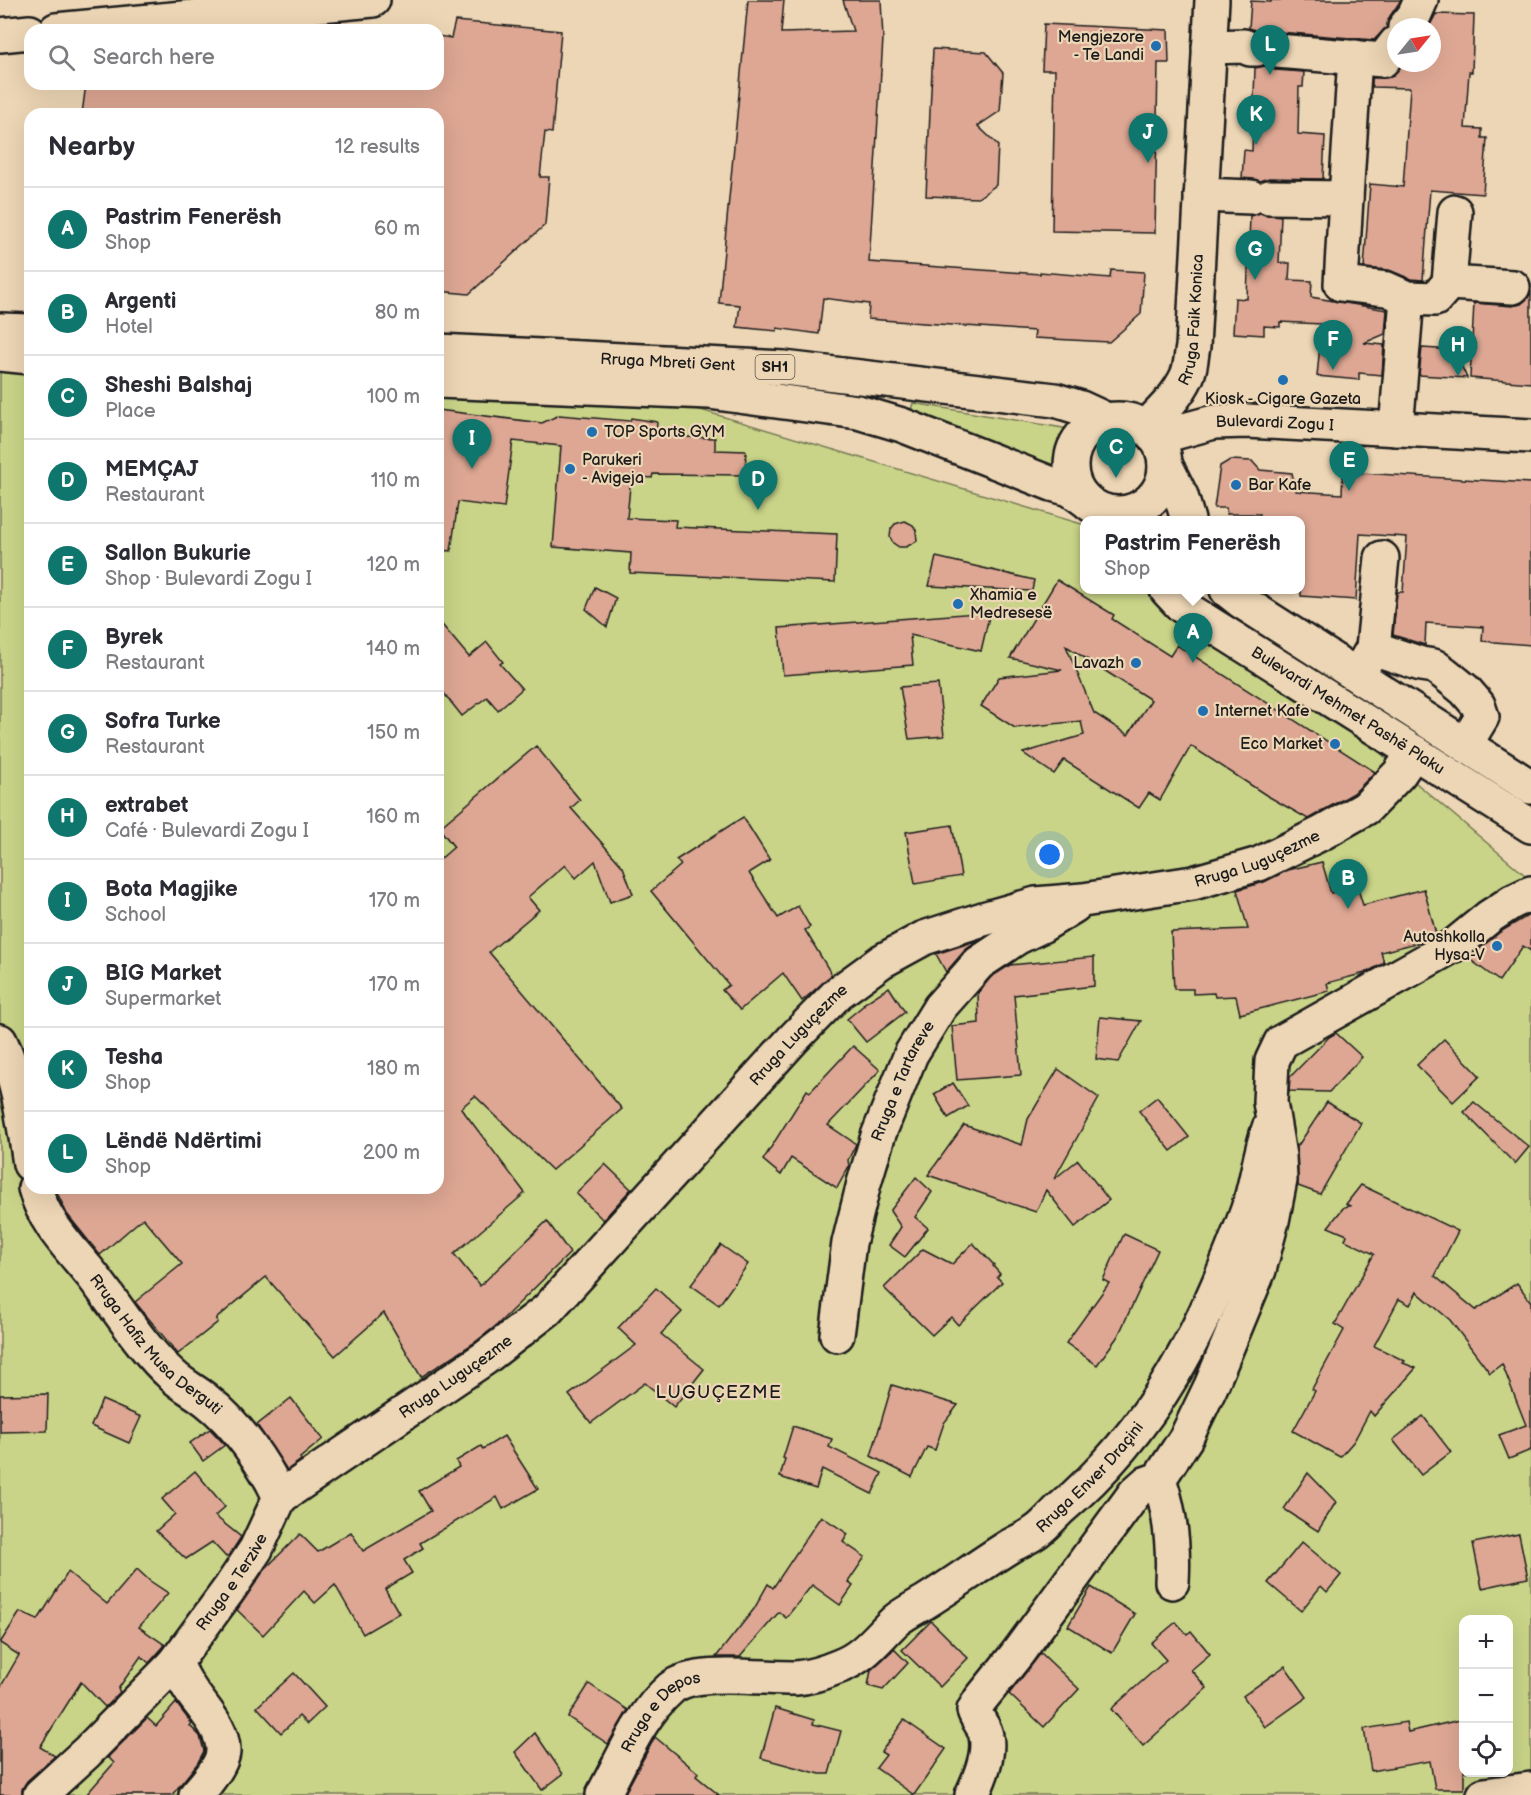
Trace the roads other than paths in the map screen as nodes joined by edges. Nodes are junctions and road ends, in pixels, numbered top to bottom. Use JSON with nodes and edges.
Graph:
{"nodes":[{"id":1,"x":372,"y":0,"type":"edge"},
{"id":2,"x":1212,"y":0,"type":"edge"},
{"id":3,"x":1421,"y":0,"type":"edge"},
{"id":4,"x":1412,"y":18,"type":"edge"},
{"id":5,"x":119,"y":24,"type":"edge"},
{"id":6,"x":24,"y":33,"type":"edge"},
{"id":7,"x":0,"y":35,"type":"edge"},
{"id":8,"x":1209,"y":47,"type":"junction"},
{"id":9,"x":1387,"y":55,"type":"edge"},
{"id":10,"x":1355,"y":57,"type":"junction"},
{"id":11,"x":1201,"y":195,"type":"junction"},
{"id":12,"x":1346,"y":198,"type":"junction"},
{"id":13,"x":1455,"y":212,"type":"dead end"},
{"id":14,"x":1449,"y":282,"type":"junction"},
{"id":15,"x":1512,"y":287,"type":"dead end"},
{"id":16,"x":1397,"y":294,"type":"junction"},
{"id":17,"x":0,"y":330,"type":"edge"},
{"id":18,"x":24,"y":332,"type":"edge"},
{"id":19,"x":444,"y":351,"type":"edge"},
{"id":20,"x":0,"y":354,"type":"edge"},
{"id":21,"x":24,"y":356,"type":"edge"},
{"id":22,"x":444,"y":381,"type":"edge"},
{"id":23,"x":1107,"y":420,"type":"junction"},
{"id":24,"x":1396,"y":429,"type":"junction"},
{"id":25,"x":1531,"y":436,"type":"edge"},
{"id":26,"x":1155,"y":444,"type":"junction"},
{"id":27,"x":1097,"y":510,"type":"edge"},
{"id":28,"x":1187,"y":516,"type":"edge"},
{"id":29,"x":1382,"y":558,"type":"dead end"},
{"id":30,"x":1171,"y":594,"type":"edge"},
{"id":31,"x":1232,"y":594,"type":"edge"},
{"id":32,"x":1373,"y":648,"type":"junction"},
{"id":33,"x":1357,"y":676,"type":"junction"},
{"id":34,"x":1465,"y":745,"type":"junction"},
{"id":35,"x":1414,"y":752,"type":"junction"},
{"id":36,"x":1531,"y":787,"type":"edge"},
{"id":37,"x":1531,"y":826,"type":"edge"},
{"id":38,"x":1531,"y":893,"type":"edge"},
{"id":39,"x":1083,"y":900,"type":"junction"},
{"id":40,"x":0,"y":1041,"type":"edge"},
{"id":41,"x":1273,"y":1118,"type":"junction"},
{"id":42,"x":24,"y":1128,"type":"edge"},
{"id":43,"x":37,"y":1194,"type":"edge"},
{"id":44,"x":837,"y":1335,"type":"dead end"},
{"id":45,"x":1159,"y":1479,"type":"junction"},
{"id":46,"x":280,"y":1497,"type":"junction"},
{"id":47,"x":1172,"y":1582,"type":"dead end"},
{"id":48,"x":175,"y":1663,"type":"junction"},
{"id":49,"x":748,"y":1678,"type":"joint"},
{"id":50,"x":1531,"y":1789,"type":"edge"},
{"id":51,"x":40,"y":1795,"type":"edge"},
{"id":52,"x":196,"y":1795,"type":"edge"},
{"id":53,"x":603,"y":1795,"type":"edge"},
{"id":54,"x":972,"y":1795,"type":"edge"},
{"id":55,"x":1484,"y":1795,"type":"edge"}],
"edges":[{"from":1,"to":5,"type":"street"},
{"from":2,"to":8,"type":"street","name":"Rruga Faik Konica"},
{"from":3,"to":4,"type":"street"},
{"from":6,"to":7,"type":"street"},
{"from":8,"to":10,"type":"street"},
{"from":8,"to":11,"type":"street","name":"Rruga Faik Konica"},
{"from":9,"to":10,"type":"street"},
{"from":10,"to":12,"type":"street"},
{"from":11,"to":12,"type":"street"},
{"from":11,"to":26,"type":"street","name":"Rruga Faik Konica"},
{"from":12,"to":16,"type":"street"},
{"from":13,"to":14,"type":"street"},
{"from":14,"to":15,"type":"street"},
{"from":14,"to":16,"type":"street"},
{"from":16,"to":24,"type":"street"},
{"from":17,"to":18,"type":"street"},
{"from":19,"to":23,"type":"street","name":"Rruga Mbreti Gent","number":"SH1"},
{"from":20,"to":21,"type":"street"},
{"from":22,"to":27,"type":"street","name":"Rruga Mbreti Gent","number":"SH1"},
{"from":23,"to":26,"type":"street"},
{"from":23,"to":27,"type":"street"},
{"from":24,"to":25,"type":"street","name":"Bulevardi Zogu I"},
{"from":24,"to":26,"type":"street","name":"Bulevardi Zogu I"},
{"from":26,"to":27,"type":"street"},
{"from":26,"to":28,"type":"street"},
{"from":29,"to":32,"type":"street","name":"Bulevardi Mehmet Pashë Plaku"},
{"from":30,"to":35,"type":"street","name":"Bulevardi Mehmet Pashë Plaku"},
{"from":31,"to":33,"type":"street","name":"Bulevardi Mehmet Pashë Plaku"},
{"from":32,"to":33,"type":"street","name":"Bulevardi Mehmet Pashë Plaku"},
{"from":32,"to":34,"type":"street","name":"Bulevardi Mehmet Pashë Plaku"},
{"from":33,"to":34,"type":"street","name":"Bulevardi Mehmet Pashë Plaku"},
{"from":34,"to":36,"type":"street","name":"Bulevardi Mehmet Pashë Plaku"},
{"from":35,"to":37,"type":"street","name":"Bulevardi Mehmet Pashë Plaku"},
{"from":35,"to":39,"type":"street","name":"Rruga Luguçezme"},
{"from":38,"to":41,"type":"street","name":"Rruga Enver Draçini"},
{"from":39,"to":44,"type":"street","name":"Rruga e Tartareve"},
{"from":39,"to":46,"type":"street","name":"Rruga Luguçezme"},
{"from":40,"to":42,"type":"street"},
{"from":41,"to":45,"type":"street","name":"Rruga Enver Draçini"},
{"from":41,"to":49,"type":"street","name":"Rruga Enver Draçini"},
{"from":43,"to":46,"type":"street","name":"Rruga Hafiz Musa Derguti"},
{"from":45,"to":47,"type":"street"},
{"from":45,"to":54,"type":"street","name":"Rruga Enver Draçini"},
{"from":46,"to":48,"type":"street","name":"Rruga e Terzive"},
{"from":48,"to":51,"type":"street","name":"Rruga e Terzive"},
{"from":48,"to":52,"type":"street"},
{"from":49,"to":53,"type":"street","name":"Rruga e Depos"},
{"from":50,"to":55,"type":"street"}]}
